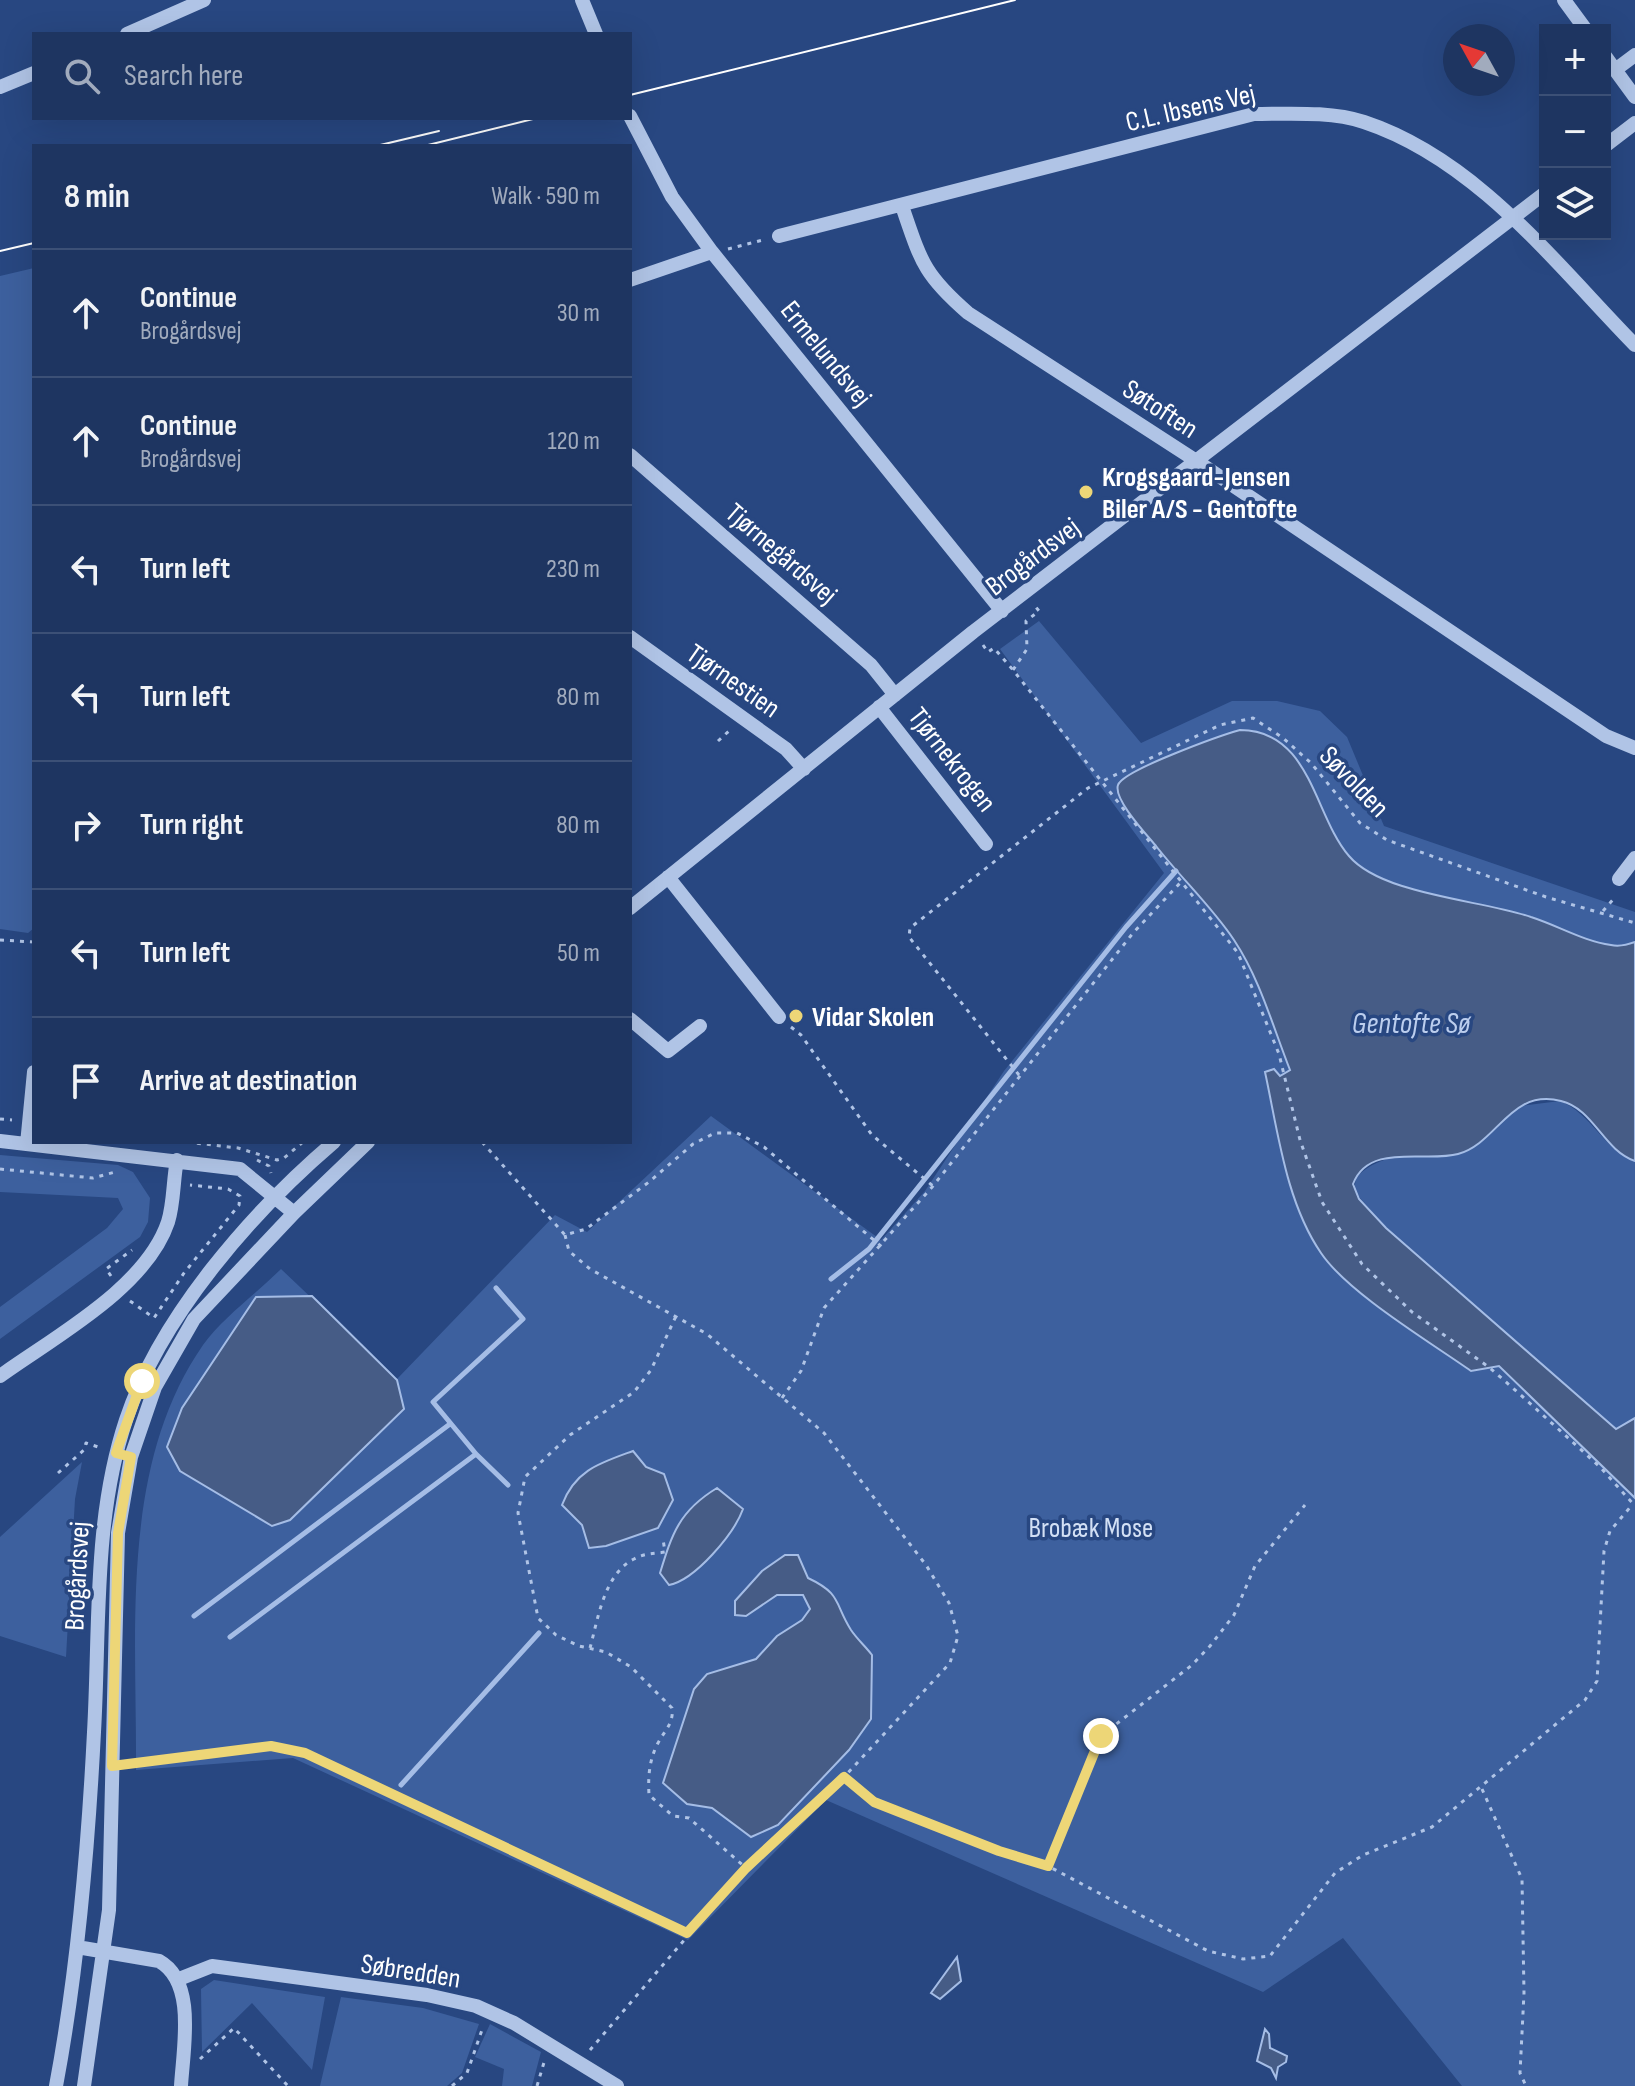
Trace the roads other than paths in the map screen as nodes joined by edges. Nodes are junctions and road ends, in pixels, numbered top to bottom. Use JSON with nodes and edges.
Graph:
{"nodes":[{"id":1,"x":204,"y":0,"type":"edge"},
{"id":2,"x":582,"y":0,"type":"edge"},
{"id":3,"x":1564,"y":0,"type":"edge"},
{"id":4,"x":1582,"y":24,"type":"edge"},
{"id":5,"x":132,"y":32,"type":"edge"},
{"id":6,"x":595,"y":32,"type":"edge"},
{"id":7,"x":1635,"y":55,"type":"edge"},
{"id":8,"x":1611,"y":64,"type":"edge"},
{"id":9,"x":1615,"y":70,"type":"junction"},
{"id":10,"x":32,"y":74,"type":"edge"},
{"id":11,"x":0,"y":87,"type":"edge"},
{"id":12,"x":1635,"y":97,"type":"edge"},
{"id":13,"x":632,"y":120,"type":"edge"},
{"id":14,"x":1635,"y":123,"type":"edge"},
{"id":15,"x":1611,"y":141,"type":"edge"},
{"id":16,"x":1539,"y":198,"type":"edge"},
{"id":17,"x":902,"y":206,"type":"junction"},
{"id":18,"x":1511,"y":219,"type":"junction"},
{"id":19,"x":779,"y":236,"type":"road end"},
{"id":20,"x":712,"y":252,"type":"junction"},
{"id":21,"x":632,"y":279,"type":"edge"},
{"id":22,"x":1635,"y":345,"type":"edge"},
{"id":23,"x":632,"y":457,"type":"edge"},
{"id":24,"x":1198,"y":462,"type":"junction"},
{"id":25,"x":1002,"y":611,"type":"junction"},
{"id":26,"x":632,"y":638,"type":"edge"},
{"id":27,"x":895,"y":695,"type":"junction"},
{"id":28,"x":879,"y":707,"type":"junction"},
{"id":29,"x":1635,"y":748,"type":"edge"},
{"id":30,"x":804,"y":769,"type":"junction"},
{"id":31,"x":986,"y":844,"type":"dead end"},
{"id":32,"x":1635,"y":858,"type":"edge"},
{"id":33,"x":668,"y":877,"type":"junction"},
{"id":34,"x":1619,"y":879,"type":"road end"},
{"id":35,"x":632,"y":906,"type":"edge"},
{"id":36,"x":779,"y":1017,"type":"road end"},
{"id":37,"x":632,"y":1021,"type":"edge"},
{"id":38,"x":700,"y":1026,"type":"dead end"},
{"id":39,"x":32,"y":1093,"type":"edge"},
{"id":40,"x":0,"y":1141,"type":"edge"},
{"id":41,"x":27,"y":1144,"type":"junction"},
{"id":42,"x":332,"y":1144,"type":"edge"},
{"id":43,"x":359,"y":1145,"type":"edge"},
{"id":44,"x":177,"y":1160,"type":"junction"},
{"id":45,"x":276,"y":1196,"type":"junction"},
{"id":46,"x":294,"y":1213,"type":"junction"},
{"id":47,"x":0,"y":1376,"type":"edge"},
{"id":48,"x":77,"y":1947,"type":"junction"},
{"id":49,"x":105,"y":1952,"type":"junction"},
{"id":50,"x":179,"y":1979,"type":"junction"},
{"id":51,"x":181,"y":2081,"type":"edge"},
{"id":52,"x":56,"y":2086,"type":"edge"},
{"id":53,"x":84,"y":2086,"type":"edge"},
{"id":54,"x":617,"y":2086,"type":"edge"}],
"edges":[{"from":1,"to":5,"type":"street"},
{"from":2,"to":6,"type":"street"},
{"from":3,"to":4,"type":"street"},
{"from":7,"to":9,"type":"street"},
{"from":8,"to":9,"type":"street"},
{"from":9,"to":12,"type":"street"},
{"from":10,"to":11,"type":"street"},
{"from":13,"to":20,"type":"street","name":"Ermelundsvej"},
{"from":14,"to":15,"type":"street"},
{"from":16,"to":18,"type":"street","name":"Brogårdsvej"},
{"from":17,"to":18,"type":"street","name":"C.L. Ibsens Vej"},
{"from":17,"to":19,"type":"street","name":"C.L. Ibsens Vej"},
{"from":17,"to":24,"type":"street","name":"Søtoften"},
{"from":18,"to":22,"type":"street","name":"C.L. Ibsens Vej"},
{"from":18,"to":24,"type":"street","name":"Brogårdsvej"},
{"from":20,"to":21,"type":"street"},
{"from":20,"to":25,"type":"street","name":"Ermelundsvej"},
{"from":23,"to":27,"type":"street","name":"Tjørnegårdsvej"},
{"from":24,"to":25,"type":"street","name":"Brogårdsvej"},
{"from":24,"to":29,"type":"street","name":"Søtoften"},
{"from":25,"to":27,"type":"street","name":"Brogårdsvej"},
{"from":26,"to":30,"type":"street","name":"Tjørnestien"},
{"from":27,"to":28,"type":"street","name":"Brogårdsvej"},
{"from":28,"to":30,"type":"street","name":"Brogårdsvej"},
{"from":28,"to":31,"type":"street","name":"Tjørnekrogen"},
{"from":30,"to":33,"type":"street","name":"Brogårdsvej"},
{"from":32,"to":34,"type":"street"},
{"from":33,"to":35,"type":"street","name":"Brogårdsvej"},
{"from":33,"to":36,"type":"street"},
{"from":37,"to":38,"type":"street"},
{"from":39,"to":41,"type":"street"},
{"from":40,"to":41,"type":"street"},
{"from":41,"to":44,"type":"street"},
{"from":42,"to":45,"type":"street","name":"Brogårdsvej"},
{"from":43,"to":46,"type":"street","name":"Brogårdsvej"},
{"from":44,"to":45,"type":"street"},
{"from":44,"to":47,"type":"street"},
{"from":45,"to":46,"type":"street"},
{"from":45,"to":48,"type":"street","name":"Brogårdsvej"},
{"from":46,"to":49,"type":"street","name":"Brogårdsvej"},
{"from":48,"to":49,"type":"street"},
{"from":48,"to":52,"type":"street","name":"Brogårdsvej"},
{"from":49,"to":50,"type":"street"},
{"from":49,"to":53,"type":"street","name":"Brogårdsvej"},
{"from":50,"to":51,"type":"street"},
{"from":50,"to":54,"type":"street","name":"Søbredden"}]}
